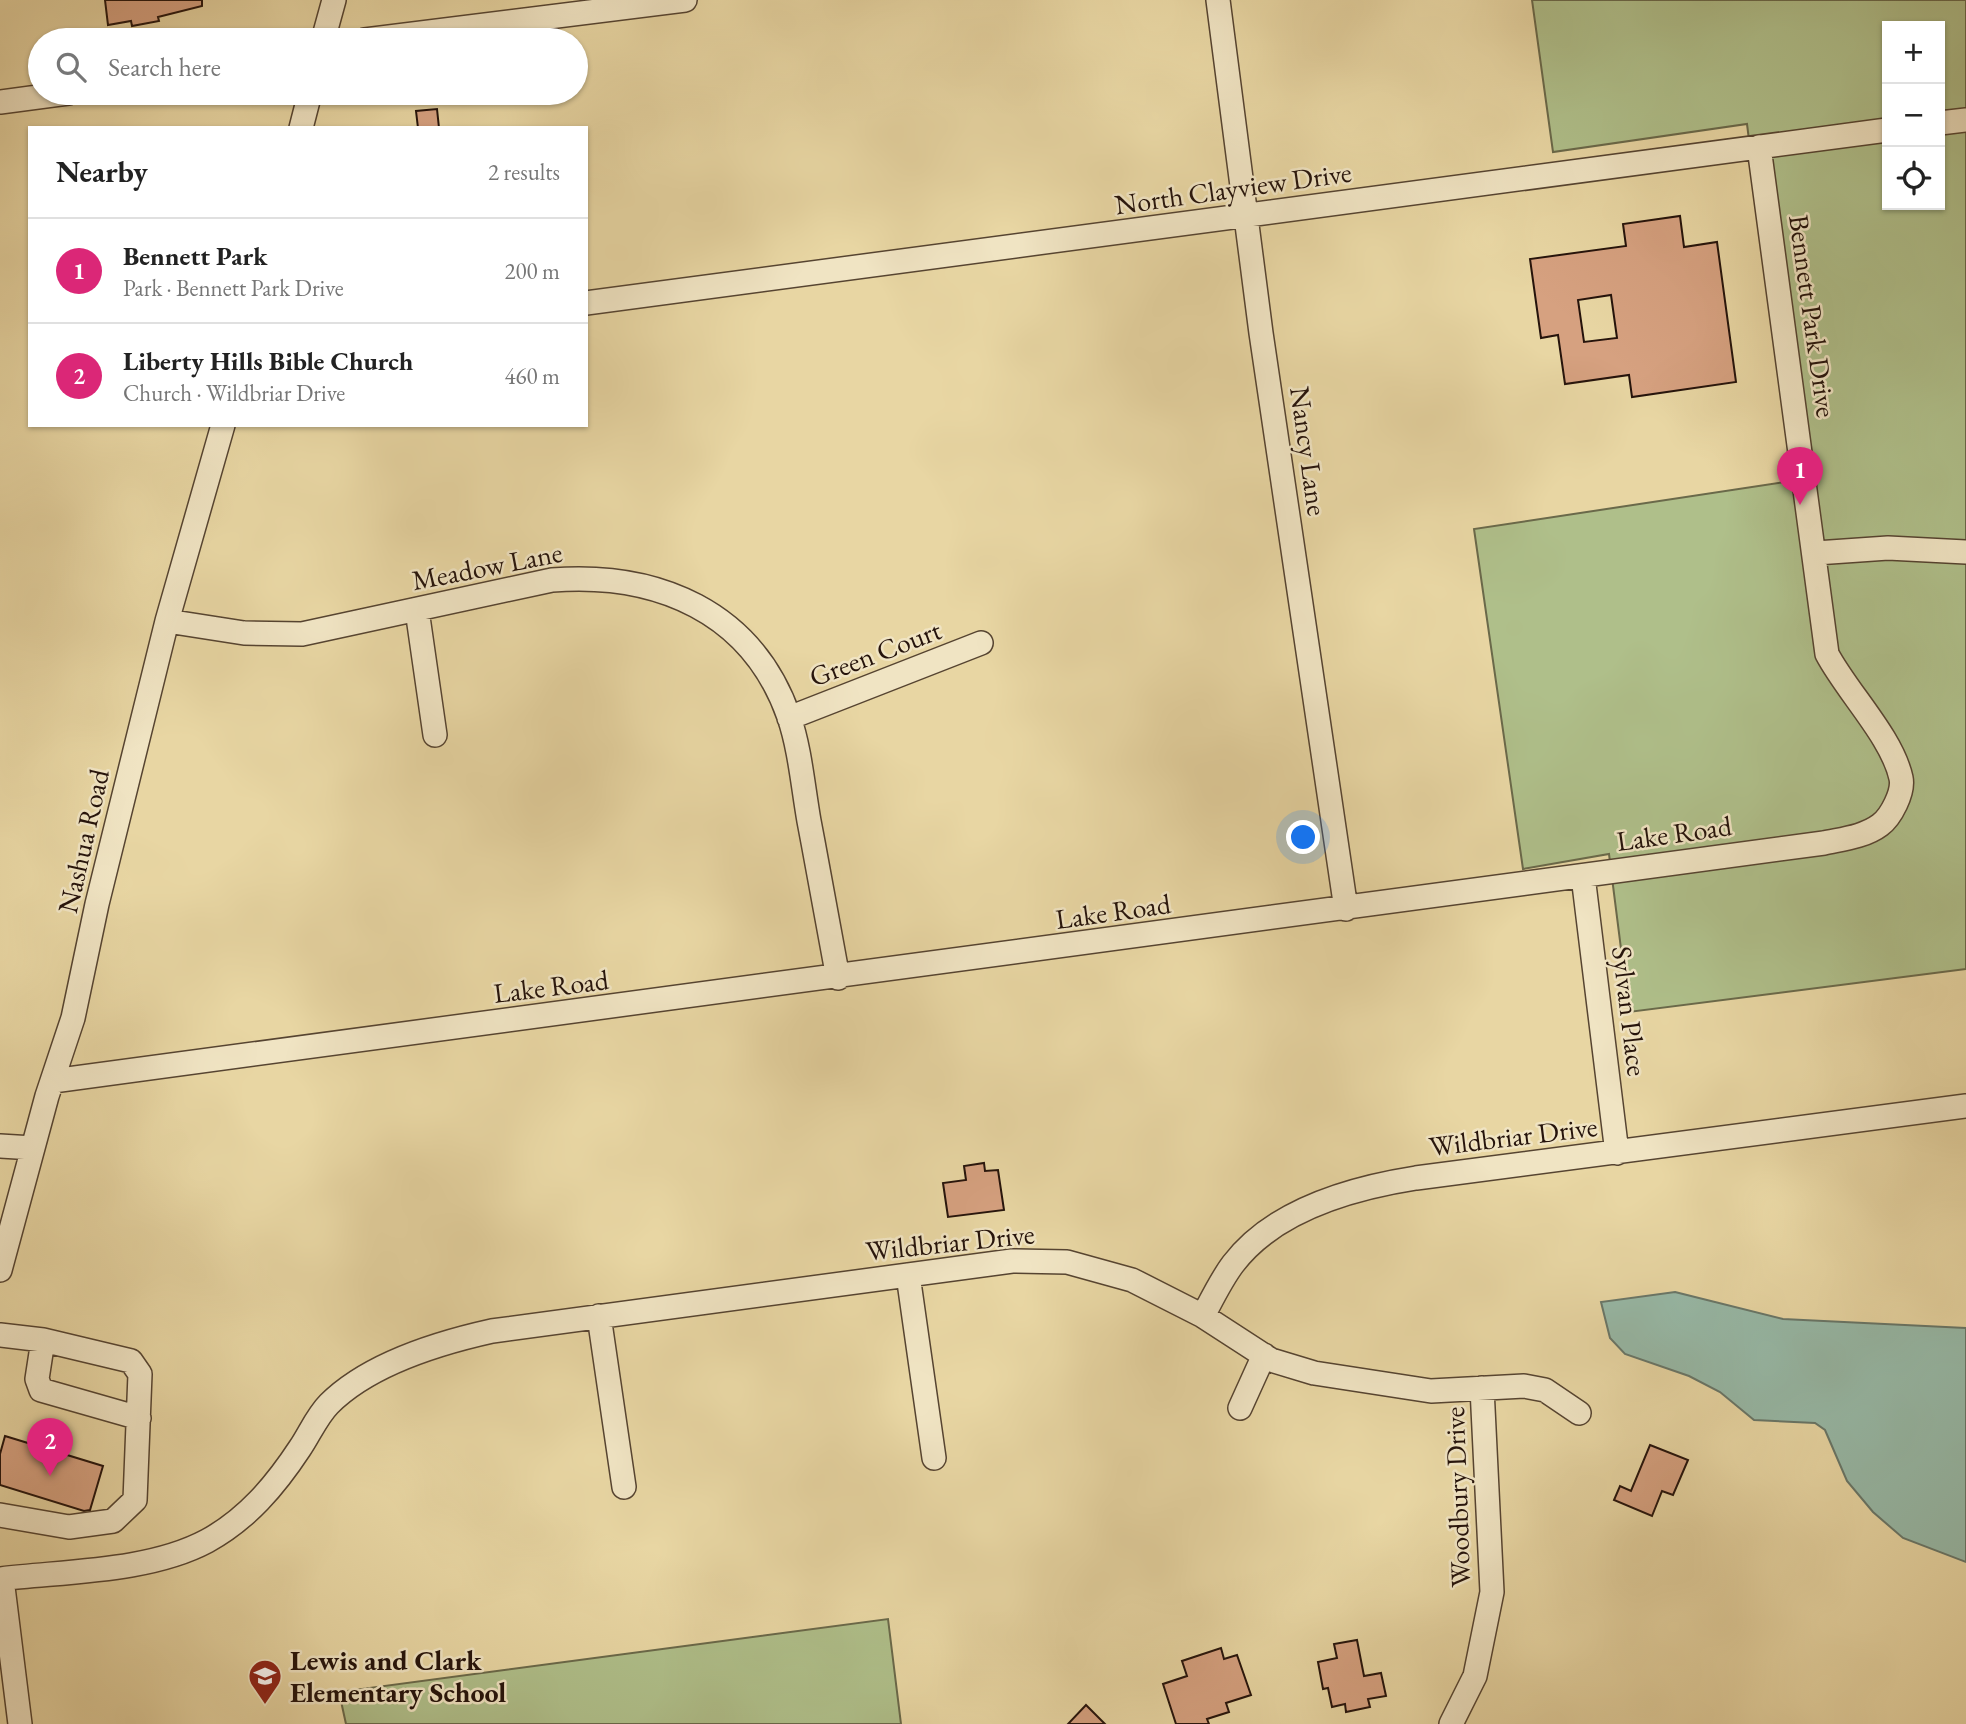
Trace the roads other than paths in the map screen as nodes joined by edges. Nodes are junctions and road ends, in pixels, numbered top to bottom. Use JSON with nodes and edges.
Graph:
{"nodes":[{"id":1,"x":334,"y":0,"type":"edge"},
{"id":2,"x":685,"y":0,"type":"edge"},
{"id":3,"x":1218,"y":0,"type":"edge"},
{"id":4,"x":326,"y":28,"type":"edge"},
{"id":5,"x":461,"y":28,"type":"edge"},
{"id":6,"x":28,"y":98,"type":"edge"},
{"id":7,"x":0,"y":102,"type":"edge"},
{"id":8,"x":307,"y":105,"type":"edge"},
{"id":9,"x":1966,"y":120,"type":"edge"},
{"id":10,"x":1945,"y":122,"type":"edge"},
{"id":11,"x":302,"y":126,"type":"edge"},
{"id":12,"x":1882,"y":131,"type":"edge"},
{"id":13,"x":1759,"y":147,"type":"junction"},
{"id":14,"x":1246,"y":216,"type":"junction"},
{"id":15,"x":588,"y":303,"type":"edge"},
{"id":16,"x":222,"y":427,"type":"edge"},
{"id":17,"x":1815,"y":552,"type":"junction"},
{"id":18,"x":1966,"y":552,"type":"edge"},
{"id":19,"x":417,"y":610,"type":"junction"},
{"id":20,"x":167,"y":621,"type":"junction"},
{"id":21,"x":981,"y":643,"type":"dead end"},
{"id":22,"x":789,"y":718,"type":"junction"},
{"id":23,"x":435,"y":735,"type":"dead end"},
{"id":24,"x":1583,"y":876,"type":"junction"},
{"id":25,"x":1346,"y":909,"type":"junction"},
{"id":26,"x":838,"y":978,"type":"junction"},
{"id":27,"x":53,"y":1081,"type":"junction"},
{"id":28,"x":1966,"y":1106,"type":"edge"},
{"id":29,"x":0,"y":1146,"type":"edge"},
{"id":30,"x":33,"y":1148,"type":"junction"},
{"id":31,"x":1618,"y":1153,"type":"junction"},
{"id":32,"x":0,"y":1270,"type":"edge"},
{"id":33,"x":908,"y":1275,"type":"junction"},
{"id":34,"x":599,"y":1316,"type":"junction"},
{"id":35,"x":1203,"y":1316,"type":"junction"},
{"id":36,"x":0,"y":1335,"type":"edge"},
{"id":37,"x":43,"y":1340,"type":"junction"},
{"id":38,"x":1264,"y":1355,"type":"junction"},
{"id":39,"x":1482,"y":1388,"type":"junction"},
{"id":40,"x":1240,"y":1408,"type":"dead end"},
{"id":41,"x":1579,"y":1413,"type":"dead end"},
{"id":42,"x":139,"y":1418,"type":"junction"},
{"id":43,"x":934,"y":1458,"type":"dead end"},
{"id":44,"x":624,"y":1488,"type":"dead end"},
{"id":45,"x":0,"y":1515,"type":"edge"},
{"id":46,"x":1,"y":1579,"type":"edge"},
{"id":47,"x":20,"y":1724,"type":"edge"},
{"id":48,"x":1451,"y":1724,"type":"edge"}],
"edges":[{"from":1,"to":4,"type":"street"},
{"from":2,"to":5,"type":"street"},
{"from":3,"to":14,"type":"street","name":"Nancy Lane"},
{"from":6,"to":7,"type":"street"},
{"from":8,"to":11,"type":"street"},
{"from":9,"to":10,"type":"street"},
{"from":12,"to":13,"type":"street","name":"North Clayview Drive"},
{"from":13,"to":14,"type":"street","name":"North Clayview Drive"},
{"from":13,"to":17,"type":"street","name":"Bennett Park Drive"},
{"from":14,"to":15,"type":"street","name":"North Clayview Drive"},
{"from":14,"to":25,"type":"street","name":"Nancy Lane"},
{"from":16,"to":20,"type":"street","name":"Nashua Road"},
{"from":17,"to":18,"type":"street"},
{"from":17,"to":24,"type":"street","name":"Lake Road"},
{"from":19,"to":20,"type":"street","name":"Meadow Lane"},
{"from":19,"to":22,"type":"street","name":"Meadow Lane"},
{"from":19,"to":23,"type":"street"},
{"from":20,"to":27,"type":"street","name":"Nashua Road"},
{"from":21,"to":22,"type":"street","name":"Green Court"},
{"from":22,"to":26,"type":"street","name":"Meadow Lane"},
{"from":24,"to":25,"type":"street","name":"Lake Road"},
{"from":24,"to":31,"type":"street","name":"Sylvan Place"},
{"from":25,"to":26,"type":"street","name":"Lake Road"},
{"from":26,"to":27,"type":"street","name":"Lake Road"},
{"from":27,"to":30,"type":"street","name":"Nashua Road"},
{"from":28,"to":31,"type":"street","name":"Wildbriar Drive"},
{"from":29,"to":30,"type":"street"},
{"from":30,"to":32,"type":"street","name":"Nashua Road"},
{"from":31,"to":35,"type":"street","name":"Wildbriar Drive"},
{"from":33,"to":34,"type":"street","name":"Wildbriar Drive"},
{"from":33,"to":35,"type":"street","name":"Wildbriar Drive"},
{"from":33,"to":43,"type":"street"},
{"from":34,"to":44,"type":"street"},
{"from":34,"to":46,"type":"street","name":"Wildbriar Drive"},
{"from":35,"to":38,"type":"street"},
{"from":36,"to":37,"type":"street"},
{"from":37,"to":42,"type":"street"},
{"from":37,"to":42,"type":"street"},
{"from":38,"to":39,"type":"street"},
{"from":38,"to":40,"type":"street"},
{"from":39,"to":41,"type":"street"},
{"from":39,"to":48,"type":"street","name":"Woodbury Drive"},
{"from":42,"to":45,"type":"street"},
{"from":46,"to":47,"type":"street","name":"Wildbriar Drive"}]}
